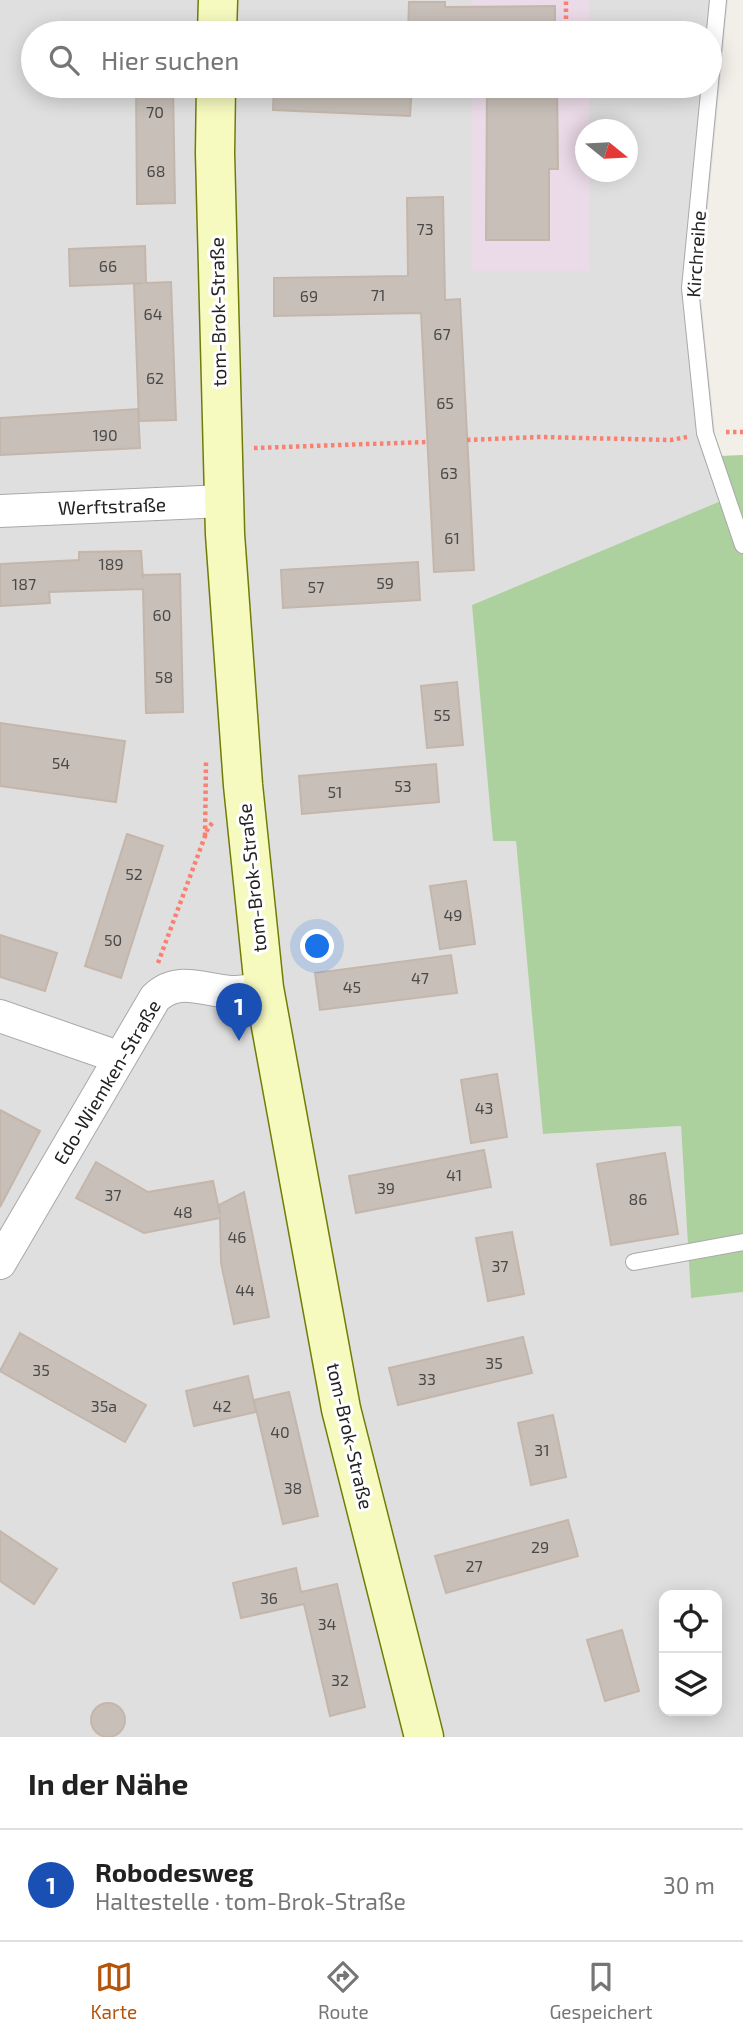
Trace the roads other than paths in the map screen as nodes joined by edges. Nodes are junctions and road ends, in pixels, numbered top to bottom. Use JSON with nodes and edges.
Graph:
{"nodes":[{"id":1,"x":218,"y":0,"type":"edge"},
{"id":2,"x":718,"y":0,"type":"edge"},
{"id":3,"x":217,"y":21,"type":"edge"},
{"id":4,"x":716,"y":21,"type":"edge"},
{"id":5,"x":216,"y":98,"type":"edge"},
{"id":6,"x":708,"y":98,"type":"edge"},
{"id":7,"x":224,"y":501,"type":"junction"},
{"id":8,"x":0,"y":511,"type":"edge"},
{"id":9,"x":743,"y":545,"type":"edge"},
{"id":10,"x":264,"y":988,"type":"junction"},
{"id":11,"x":0,"y":1016,"type":"edge"},
{"id":12,"x":118,"y":1057,"type":"junction"},
{"id":13,"x":743,"y":1242,"type":"edge"},
{"id":14,"x":634,"y":1262,"type":"dead end"},
{"id":15,"x":0,"y":1263,"type":"edge"},
{"id":16,"x":425,"y":1737,"type":"edge"}],
"edges":[{"from":1,"to":3,"type":"street"},
{"from":2,"to":4,"type":"lane","name":"Kirchreihe"},
{"from":5,"to":7,"type":"street","name":"tom-Brok-Straße"},
{"from":6,"to":9,"type":"lane","name":"Kirchreihe"},
{"from":7,"to":8,"type":"street","name":"Werftstraße"},
{"from":7,"to":10,"type":"street","name":"tom-Brok-Straße"},
{"from":10,"to":12,"type":"street","name":"Edo-Wiemken-Straße"},
{"from":10,"to":16,"type":"street","name":"tom-Brok-Straße"},
{"from":11,"to":12,"type":"street"},
{"from":12,"to":15,"type":"street","name":"Edo-Wiemken-Straße"},
{"from":13,"to":14,"type":"lane"}]}
